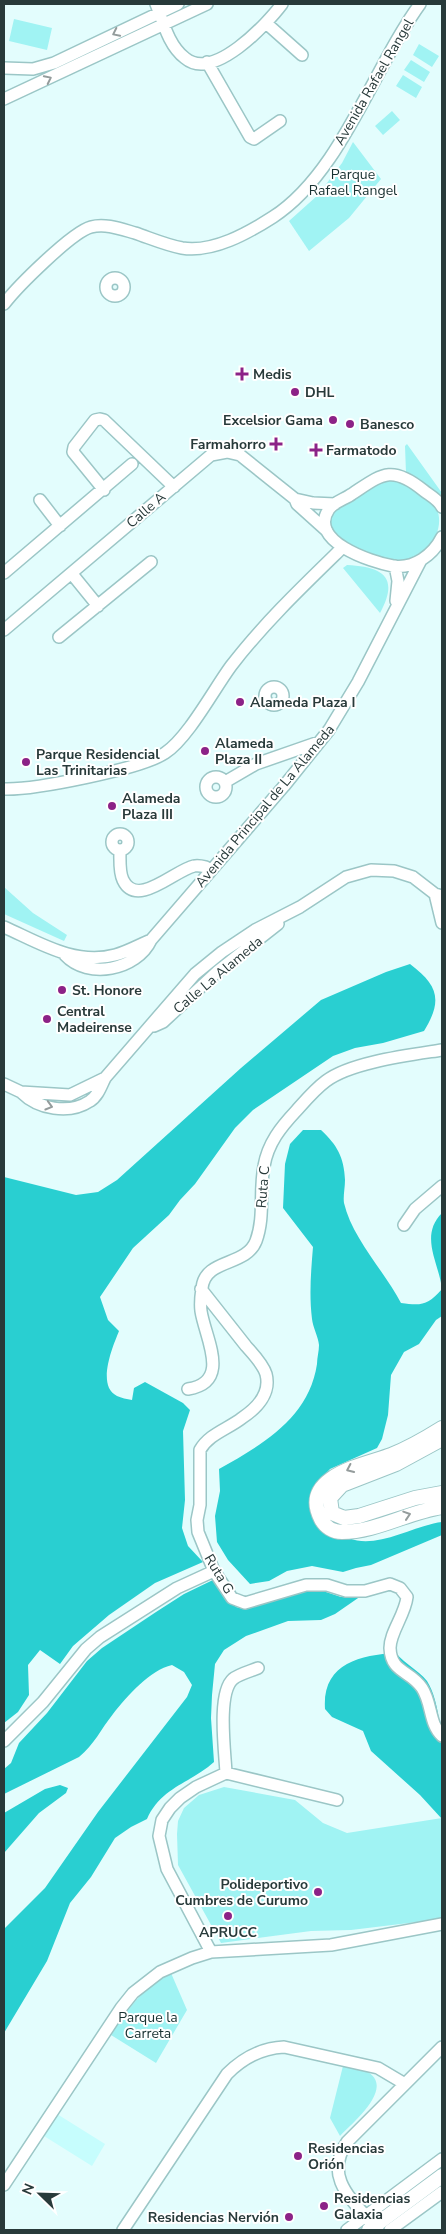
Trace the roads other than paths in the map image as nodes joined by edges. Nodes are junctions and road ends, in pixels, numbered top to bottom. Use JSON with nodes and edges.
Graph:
{"nodes":[{"id":1,"x":178,"y":4,"type":"edge"},
{"id":2,"x":207,"y":4,"type":"edge"},
{"id":3,"x":282,"y":4,"type":"edge"},
{"id":4,"x":420,"y":4,"type":"edge"},
{"id":5,"x":158,"y":8,"type":"edge"},
{"id":6,"x":266,"y":23,"type":"junction"},
{"id":7,"x":164,"y":24,"type":"junction"},
{"id":8,"x":302,"y":55,"type":"dead end"},
{"id":9,"x":207,"y":62,"type":"junction"},
{"id":10,"x":4,"y":68,"type":"edge"},
{"id":11,"x":4,"y":99,"type":"edge"},
{"id":12,"x":280,"y":121,"type":"dead end"},
{"id":13,"x":4,"y":304,"type":"edge"},
{"id":14,"x":132,"y":464,"type":"dead end"},
{"id":15,"x":174,"y":487,"type":"junction"},
{"id":16,"x":104,"y":490,"type":"junction"},
{"id":17,"x":295,"y":498,"type":"junction"},
{"id":18,"x":40,"y":500,"type":"dead end"},
{"id":19,"x":440,"y":503,"type":"edge"},
{"id":20,"x":335,"y":504,"type":"junction"},
{"id":21,"x":60,"y":526,"type":"junction"},
{"id":22,"x":327,"y":531,"type":"junction"},
{"id":23,"x":442,"y":537,"type":"edge"},
{"id":24,"x":342,"y":547,"type":"junction"},
{"id":25,"x":421,"y":560,"type":"junction"},
{"id":26,"x":151,"y":562,"type":"dead end"},
{"id":27,"x":395,"y":566,"type":"junction"},
{"id":28,"x":4,"y":573,"type":"edge"},
{"id":29,"x":72,"y":574,"type":"junction"},
{"id":30,"x":98,"y":606,"type":"junction"},
{"id":31,"x":394,"y":610,"type":"junction"},
{"id":32,"x":4,"y":630,"type":"edge"},
{"id":33,"x":59,"y":637,"type":"dead end"},
{"id":34,"x":320,"y":741,"type":"junction"},
{"id":35,"x":225,"y":782,"type":"dead end"},
{"id":36,"x":4,"y":789,"type":"edge"},
{"id":37,"x":120,"y":850,"type":"dead end"},
{"id":38,"x":210,"y":872,"type":"junction"},
{"id":39,"x":439,"y":895,"type":"edge"},
{"id":40,"x":282,"y":917,"type":"junction"},
{"id":41,"x":442,"y":923,"type":"edge"},
{"id":42,"x":4,"y":927,"type":"edge"},
{"id":43,"x":210,"y":962,"type":"junction"},
{"id":44,"x":218,"y":971,"type":"junction"},
{"id":45,"x":150,"y":1028,"type":"junction"},
{"id":46,"x":442,"y":1050,"type":"edge"},
{"id":47,"x":105,"y":1078,"type":"junction"},
{"id":48,"x":4,"y":1084,"type":"edge"},
{"id":49,"x":21,"y":1092,"type":"junction"},
{"id":50,"x":70,"y":1095,"type":"junction"},
{"id":51,"x":71,"y":1108,"type":"junction"},
{"id":52,"x":442,"y":1186,"type":"edge"},
{"id":53,"x":404,"y":1225,"type":"dead end"},
{"id":54,"x":202,"y":1288,"type":"junction"},
{"id":55,"x":188,"y":1389,"type":"dead end"},
{"id":56,"x":442,"y":1428,"type":"edge"},
{"id":57,"x":442,"y":1439,"type":"edge"},
{"id":58,"x":442,"y":1493,"type":"edge"},
{"id":59,"x":442,"y":1507,"type":"edge"},
{"id":60,"x":214,"y":1571,"type":"junction"},
{"id":61,"x":258,"y":1668,"type":"dead end"},
{"id":62,"x":442,"y":1736,"type":"edge"},
{"id":63,"x":4,"y":1740,"type":"edge"},
{"id":64,"x":226,"y":1773,"type":"junction"},
{"id":65,"x":337,"y":1800,"type":"dead end"},
{"id":66,"x":442,"y":1924,"type":"edge"},
{"id":67,"x":211,"y":1952,"type":"junction"},
{"id":68,"x":442,"y":2047,"type":"edge"},
{"id":69,"x":405,"y":2084,"type":"junction"},
{"id":70,"x":442,"y":2159,"type":"edge"},
{"id":71,"x":442,"y":2176,"type":"edge"},
{"id":72,"x":4,"y":2185,"type":"edge"},
{"id":73,"x":442,"y":2192,"type":"edge"},
{"id":74,"x":372,"y":2225,"type":"edge"},
{"id":75,"x":123,"y":2230,"type":"edge"},
{"id":76,"x":346,"y":2230,"type":"edge"},
{"id":77,"x":390,"y":2230,"type":"edge"}],
"edges":[{"from":1,"to":5,"type":"street"},
{"from":2,"to":7,"type":"street"},
{"from":3,"to":6,"type":"street"},
{"from":4,"to":13,"type":"street","name":"Avenida Rafael Rangel"},
{"from":5,"to":7,"type":"street"},
{"from":5,"to":10,"type":"street","one_way":true},
{"from":6,"to":8,"type":"street"},
{"from":6,"to":9,"type":"street"},
{"from":7,"to":9,"type":"street"},
{"from":11,"to":7,"type":"street","one_way":true},
{"from":9,"to":12,"type":"street"},
{"from":14,"to":16,"type":"street"},
{"from":15,"to":16,"type":"street"},
{"from":15,"to":17,"type":"street","name":"Calle A"},
{"from":15,"to":29,"type":"street","name":"Calle A"},
{"from":16,"to":21,"type":"street"},
{"from":17,"to":20,"type":"street","name":"Calle A"},
{"from":17,"to":22,"type":"street","name":"Calle A"},
{"from":18,"to":21,"type":"street"},
{"from":19,"to":20,"type":"street"},
{"from":20,"to":22,"type":"street"},
{"from":21,"to":28,"type":"street"},
{"from":22,"to":24,"type":"street","name":"Calle A"},
{"from":23,"to":25,"type":"street","name":"Avenida Principal de La Alameda"},
{"from":24,"to":27,"type":"street","name":"Calle A"},
{"from":24,"to":36,"type":"street"},
{"from":25,"to":27,"type":"street"},
{"from":25,"to":31,"type":"street","name":"Avenida Principal de La Alameda"},
{"from":26,"to":30,"type":"street"},
{"from":27,"to":31,"type":"street","name":"Avenida Principal de La Alameda"},
{"from":29,"to":30,"type":"street"},
{"from":29,"to":32,"type":"street","name":"Calle A"},
{"from":30,"to":33,"type":"street"},
{"from":31,"to":34,"type":"street","name":"Avenida Principal de La Alameda"},
{"from":34,"to":35,"type":"street"},
{"from":34,"to":38,"type":"street","name":"Avenida Principal de La Alameda"},
{"from":37,"to":38,"type":"street"},
{"from":38,"to":42,"type":"street","name":"Avenida Principal de La Alameda"},
{"from":39,"to":40,"type":"street","name":"Calle La Alameda"},
{"from":39,"to":41,"type":"street","name":"Calle La Alameda"},
{"from":40,"to":43,"type":"street","name":"Calle La Alameda"},
{"from":40,"to":44,"type":"street","name":"Calle La Alameda"},
{"from":43,"to":44,"type":"street"},
{"from":43,"to":45,"type":"street","name":"Calle La Alameda"},
{"from":44,"to":45,"type":"street","name":"Calle La Alameda"},
{"from":45,"to":47,"type":"street","name":"Calle La Alameda"},
{"from":46,"to":54,"type":"street","name":"Ruta C"},
{"from":47,"to":50,"type":"street","name":"Calle La Alameda"},
{"from":47,"to":51,"type":"street","name":"Calle La Alameda"},
{"from":48,"to":49,"type":"street","name":"Calle La Alameda"},
{"from":49,"to":50,"type":"street","name":"Calle La Alameda"},
{"from":49,"to":51,"type":"street","name":"Calle La Alameda","one_way":true},
{"from":50,"to":51,"type":"street"},
{"from":52,"to":53,"type":"street"},
{"from":54,"to":55,"type":"street"},
{"from":54,"to":60,"type":"street","name":"Ruta G"},
{"from":56,"to":59,"type":"main road","one_way":true},
{"from":57,"to":58,"type":"main road"},
{"from":60,"to":62,"type":"street","name":"Ruta G"},
{"from":60,"to":63,"type":"street"},
{"from":61,"to":64,"type":"street"},
{"from":64,"to":65,"type":"street"},
{"from":64,"to":67,"type":"street"},
{"from":66,"to":67,"type":"street"},
{"from":67,"to":72,"type":"street"},
{"from":68,"to":69,"type":"street"},
{"from":69,"to":74,"type":"street"},
{"from":69,"to":75,"type":"street"},
{"from":70,"to":74,"type":"street"},
{"from":71,"to":74,"type":"main road"},
{"from":73,"to":77,"type":"street"},
{"from":74,"to":76,"type":"street"}]}
